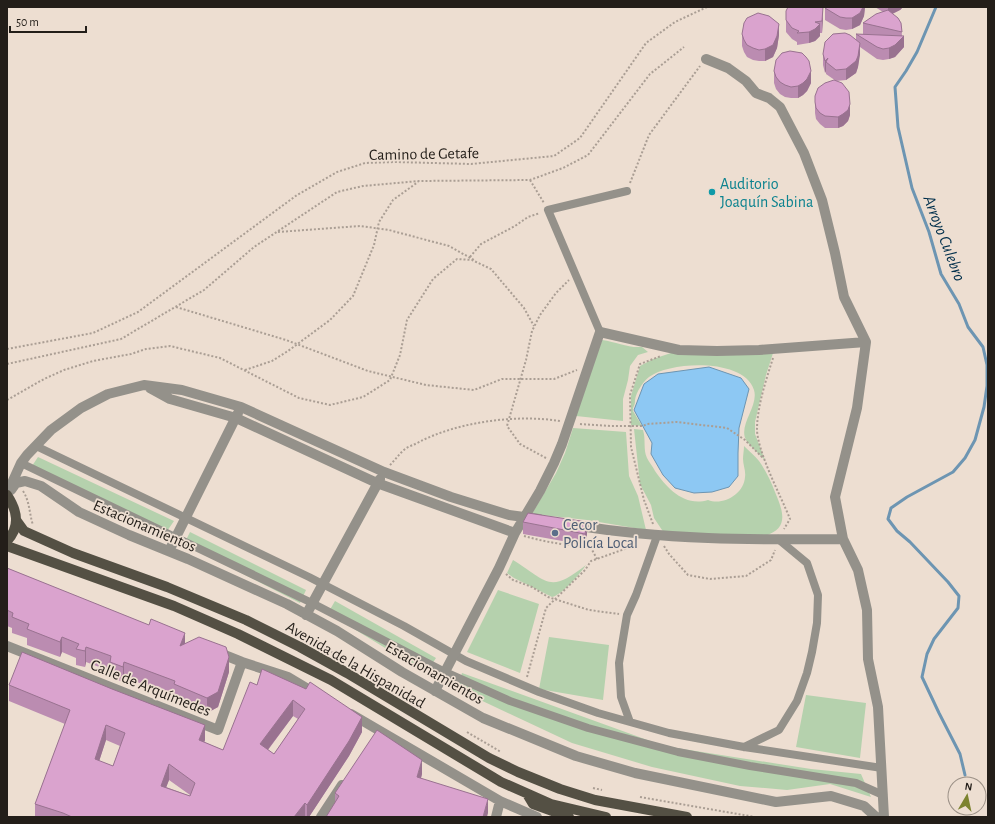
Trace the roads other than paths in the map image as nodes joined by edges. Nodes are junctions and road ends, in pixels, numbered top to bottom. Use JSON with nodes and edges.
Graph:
{"nodes":[{"id":1,"x":706,"y":59,"type":"road end"},
{"id":2,"x":627,"y":191,"type":"road end"},
{"id":3,"x":600,"y":332,"type":"junction"},
{"id":4,"x":866,"y":342,"type":"junction"},
{"id":5,"x":144,"y":385,"type":"junction"},
{"id":6,"x":241,"y":407,"type":"junction"},
{"id":7,"x":236,"y":418,"type":"junction"},
{"id":8,"x":36,"y":446,"type":"junction"},
{"id":9,"x":21,"y":463,"type":"junction"},
{"id":10,"x":384,"y":472,"type":"junction"},
{"id":11,"x":377,"y":483,"type":"junction"},
{"id":12,"x":7,"y":495,"type":"edge"},
{"id":13,"x":525,"y":517,"type":"junction"},
{"id":14,"x":186,"y":518,"type":"junction"},
{"id":15,"x":16,"y":520,"type":"junction"},
{"id":16,"x":548,"y":521,"type":"edge"},
{"id":17,"x":561,"y":523,"type":"edge"},
{"id":18,"x":515,"y":533,"type":"junction"},
{"id":19,"x":657,"y":536,"type":"junction"},
{"id":20,"x":175,"y":538,"type":"junction"},
{"id":21,"x":778,"y":539,"type":"junction"},
{"id":22,"x":843,"y":539,"type":"junction"},
{"id":23,"x":7,"y":541,"type":"edge"},
{"id":24,"x":7,"y":546,"type":"edge"},
{"id":25,"x":169,"y":551,"type":"junction"},
{"id":26,"x":323,"y":584,"type":"junction"},
{"id":27,"x":312,"y":603,"type":"junction"},
{"id":28,"x":306,"y":615,"type":"junction"},
{"id":29,"x":7,"y":646,"type":"edge"},
{"id":30,"x":205,"y":648,"type":"edge"},
{"id":31,"x":454,"y":654,"type":"junction"},
{"id":32,"x":242,"y":662,"type":"junction"},
{"id":33,"x":445,"y":672,"type":"junction"},
{"id":34,"x":435,"y":691,"type":"junction"},
{"id":35,"x":327,"y":700,"type":"edge"},
{"id":36,"x":340,"y":707,"type":"edge"},
{"id":37,"x":630,"y":722,"type":"junction"},
{"id":38,"x":744,"y":747,"type":"junction"},
{"id":39,"x":882,"y":768,"type":"junction"},
{"id":40,"x":346,"y":780,"type":"edge"},
{"id":41,"x":527,"y":794,"type":"junction"},
{"id":42,"x":883,"y":795,"type":"junction"},
{"id":43,"x":500,"y":801,"type":"junction"},
{"id":44,"x":321,"y":817,"type":"edge"},
{"id":45,"x":496,"y":817,"type":"edge"},
{"id":46,"x":538,"y":817,"type":"edge"},
{"id":47,"x":569,"y":817,"type":"edge"},
{"id":48,"x":606,"y":817,"type":"edge"},
{"id":49,"x":687,"y":817,"type":"edge"},
{"id":50,"x":876,"y":817,"type":"edge"},
{"id":51,"x":884,"y":817,"type":"edge"}],
"edges":[{"from":1,"to":4,"type":"street"},
{"from":2,"to":3,"type":"street"},
{"from":3,"to":4,"type":"street"},
{"from":3,"to":13,"type":"street"},
{"from":4,"to":22,"type":"street"},
{"from":5,"to":6,"type":"street"},
{"from":5,"to":7,"type":"street"},
{"from":5,"to":8,"type":"street"},
{"from":6,"to":7,"type":"street"},
{"from":6,"to":10,"type":"street"},
{"from":7,"to":11,"type":"street"},
{"from":7,"to":14,"type":"street"},
{"from":8,"to":9,"type":"street"},
{"from":8,"to":14,"type":"street"},
{"from":9,"to":12,"type":"street"},
{"from":9,"to":20,"type":"street"},
{"from":10,"to":11,"type":"street"},
{"from":10,"to":13,"type":"street"},
{"from":11,"to":18,"type":"street"},
{"from":11,"to":26,"type":"street"},
{"from":12,"to":15,"type":"main road"},
{"from":12,"to":25,"type":"street","name":"Estacionamientos"},
{"from":13,"to":16,"type":"street"},
{"from":13,"to":18,"type":"street"},
{"from":14,"to":20,"type":"street"},
{"from":14,"to":26,"type":"street"},
{"from":15,"to":23,"type":"main road"},
{"from":15,"to":49,"type":"main road","name":"Avenida de la Hispanidad"},
{"from":17,"to":19,"type":"street"},
{"from":18,"to":31,"type":"street"},
{"from":19,"to":21,"type":"street"},
{"from":19,"to":37,"type":"street"},
{"from":20,"to":25,"type":"street"},
{"from":20,"to":27,"type":"street"},
{"from":21,"to":22,"type":"street"},
{"from":21,"to":38,"type":"street"},
{"from":22,"to":39,"type":"street"},
{"from":24,"to":41,"type":"main road","name":"Avenida de la Hispanidad"},
{"from":25,"to":28,"type":"street","name":"Estacionamientos"},
{"from":26,"to":27,"type":"street"},
{"from":26,"to":31,"type":"street"},
{"from":27,"to":28,"type":"street"},
{"from":27,"to":33,"type":"street"},
{"from":28,"to":34,"type":"street","name":"Estacionamientos"},
{"from":29,"to":32,"type":"street","name":"Calle de Arquímedes"},
{"from":30,"to":32,"type":"street"},
{"from":31,"to":33,"type":"street"},
{"from":31,"to":37,"type":"street"},
{"from":32,"to":35,"type":"street"},
{"from":33,"to":34,"type":"street"},
{"from":33,"to":42,"type":"street"},
{"from":34,"to":50,"type":"street","name":"Estacionamientos"},
{"from":36,"to":43,"type":"street"},
{"from":37,"to":38,"type":"street"},
{"from":38,"to":39,"type":"street"},
{"from":39,"to":42,"type":"street"},
{"from":40,"to":44,"type":"street"},
{"from":41,"to":47,"type":"main road"},
{"from":41,"to":48,"type":"main road","name":"Avenida de la Hispanidad"},
{"from":42,"to":51,"type":"street"},
{"from":43,"to":45,"type":"street"},
{"from":43,"to":46,"type":"street"}]}
